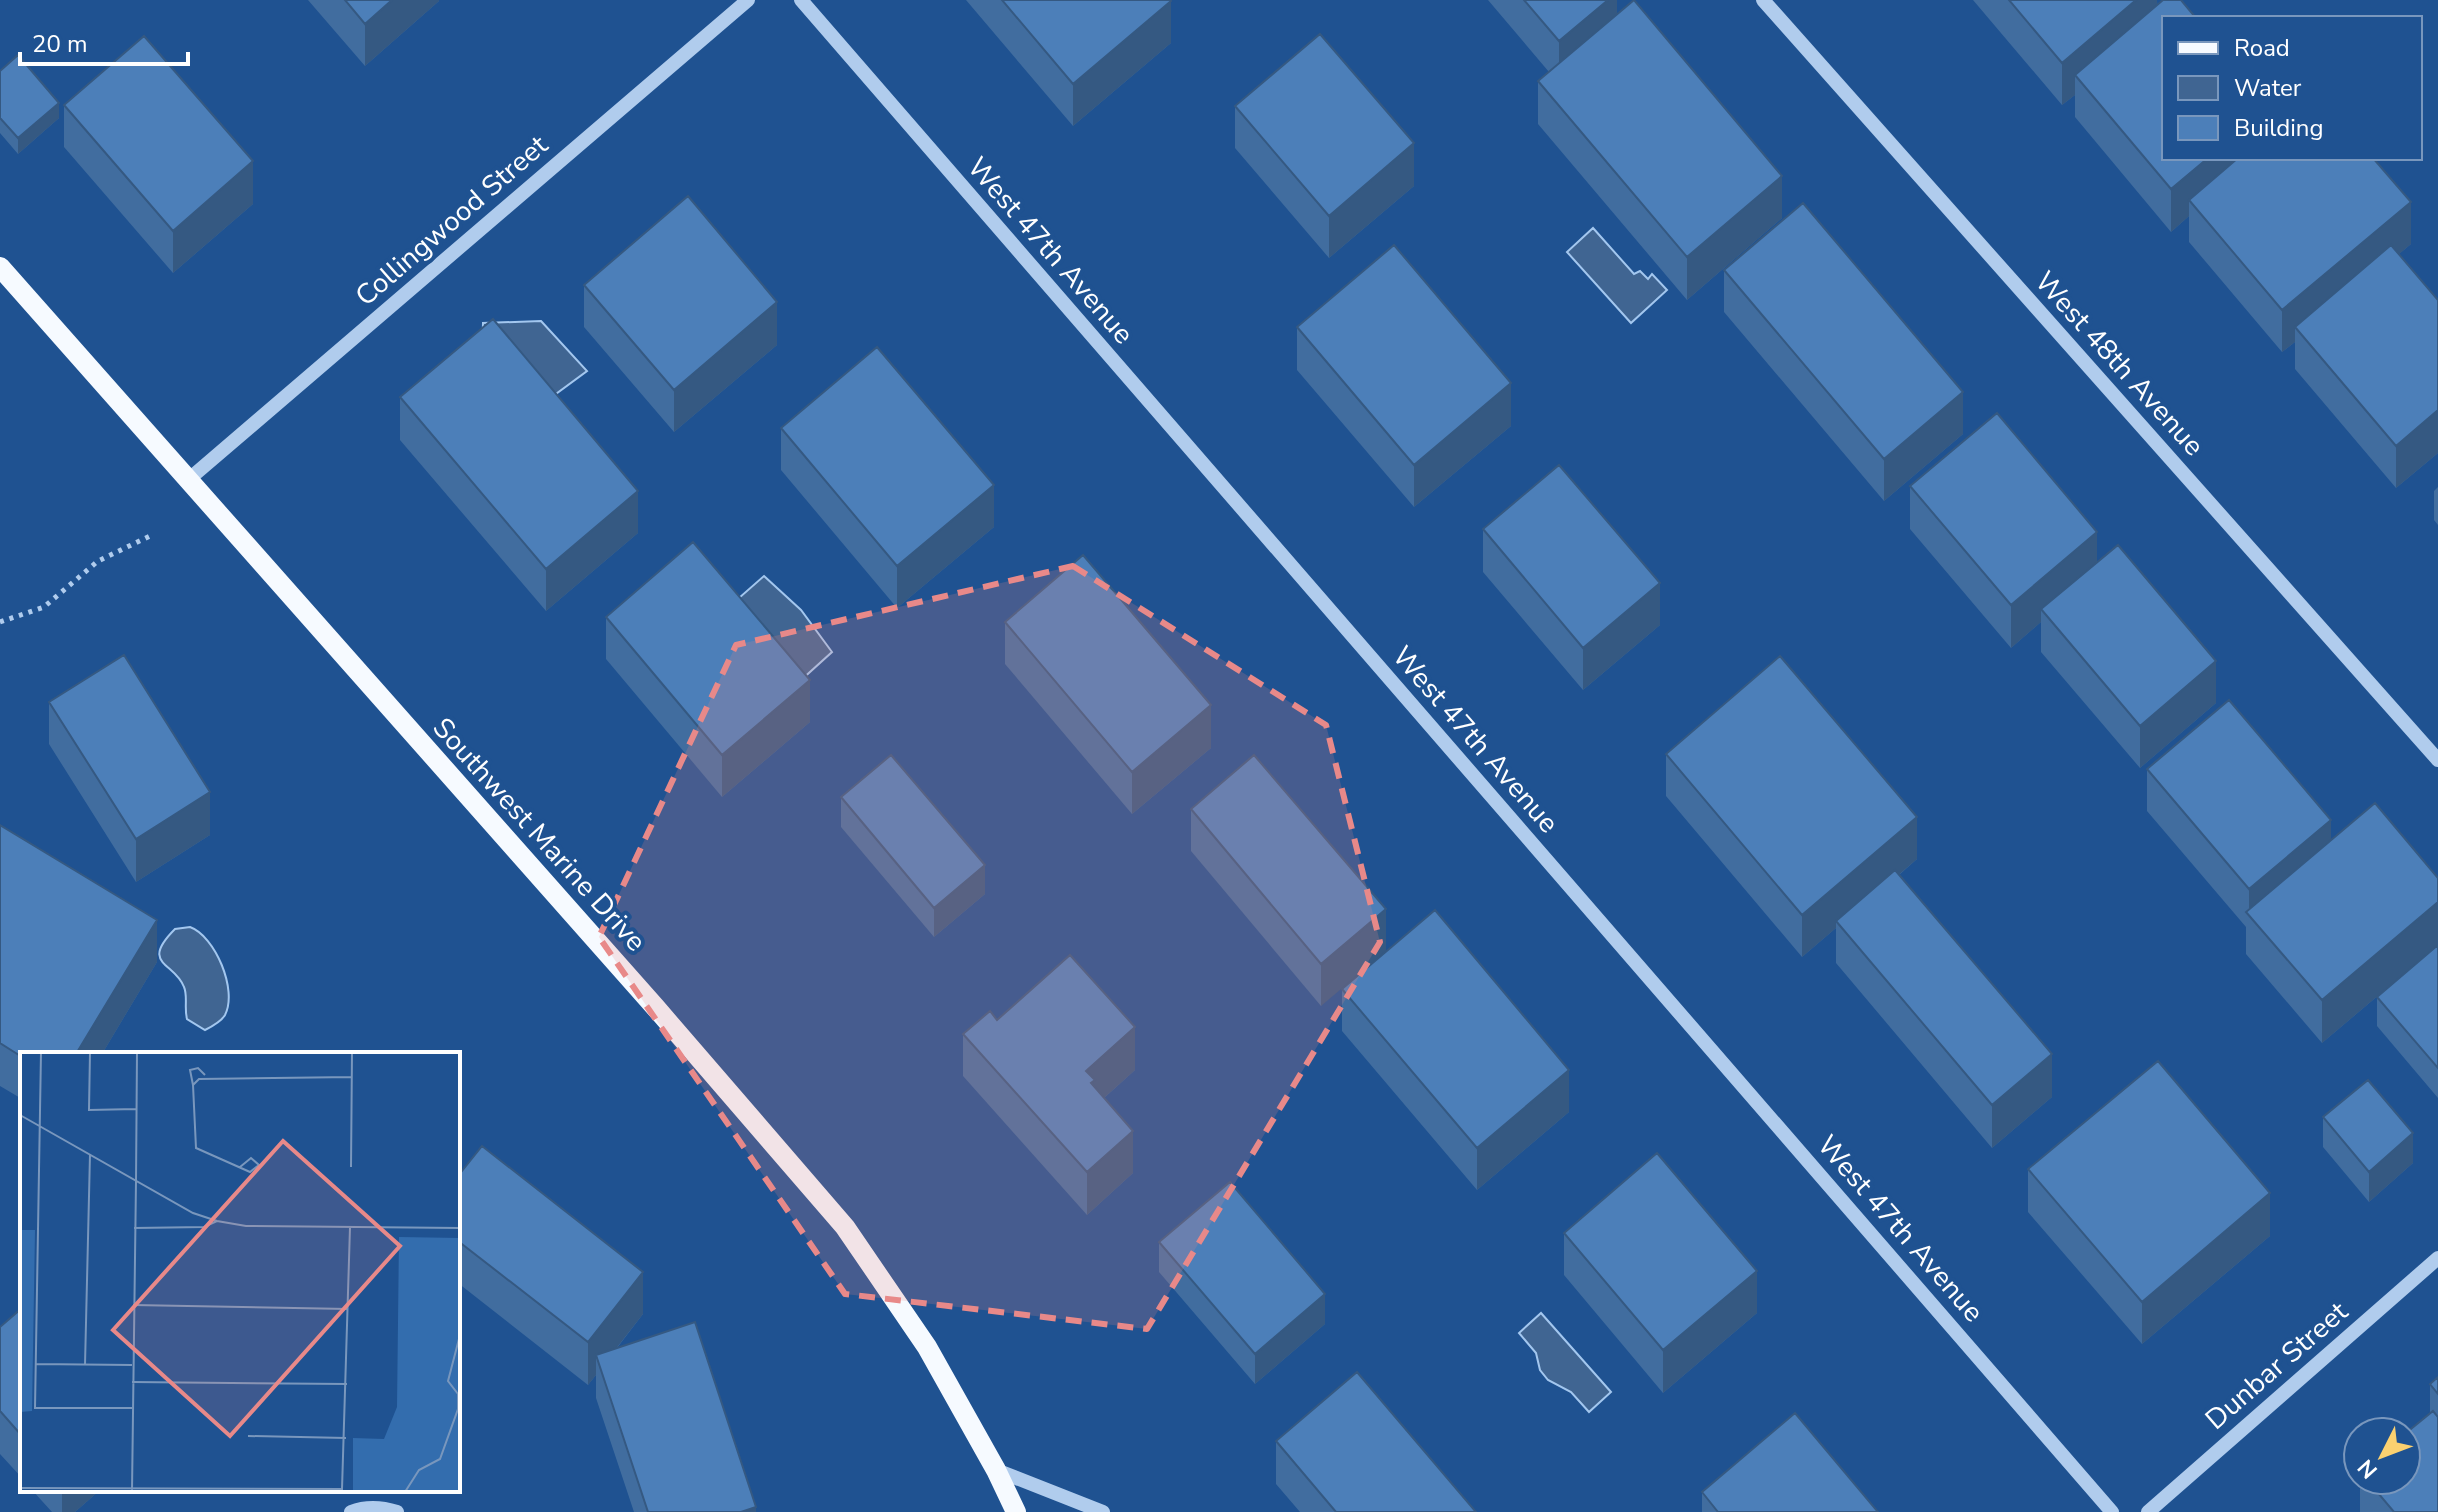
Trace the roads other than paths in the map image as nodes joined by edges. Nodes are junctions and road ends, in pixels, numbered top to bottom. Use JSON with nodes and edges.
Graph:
{"nodes":[{"id":1,"x":748,"y":0,"type":"edge"},
{"id":2,"x":801,"y":0,"type":"edge"},
{"id":3,"x":1763,"y":0,"type":"edge"},
{"id":4,"x":0,"y":267,"type":"edge"},
{"id":5,"x":188,"y":480,"type":"junction"},
{"id":6,"x":2438,"y":760,"type":"edge"},
{"id":7,"x":2438,"y":1258,"type":"edge"},
{"id":8,"x":996,"y":1470,"type":"junction"},
{"id":9,"x":351,"y":1512,"type":"edge"},
{"id":10,"x":397,"y":1512,"type":"edge"},
{"id":11,"x":1016,"y":1512,"type":"edge"},
{"id":12,"x":1103,"y":1512,"type":"edge"},
{"id":13,"x":2112,"y":1512,"type":"edge"},
{"id":14,"x":2148,"y":1512,"type":"edge"}],
"edges":[{"from":1,"to":5,"type":"street","name":"Collingwood Street"},
{"from":2,"to":13,"type":"street","name":"West 47th Avenue"},
{"from":3,"to":6,"type":"street","name":"West 48th Avenue"},
{"from":4,"to":5,"type":"main road","name":"Southwest Marine Drive"},
{"from":5,"to":8,"type":"main road","name":"Southwest Marine Drive"},
{"from":7,"to":14,"type":"street","name":"Dunbar Street"},
{"from":8,"to":11,"type":"main road","name":"Southwest Marine Drive"},
{"from":8,"to":12,"type":"street"},
{"from":9,"to":10,"type":"street"}]}
